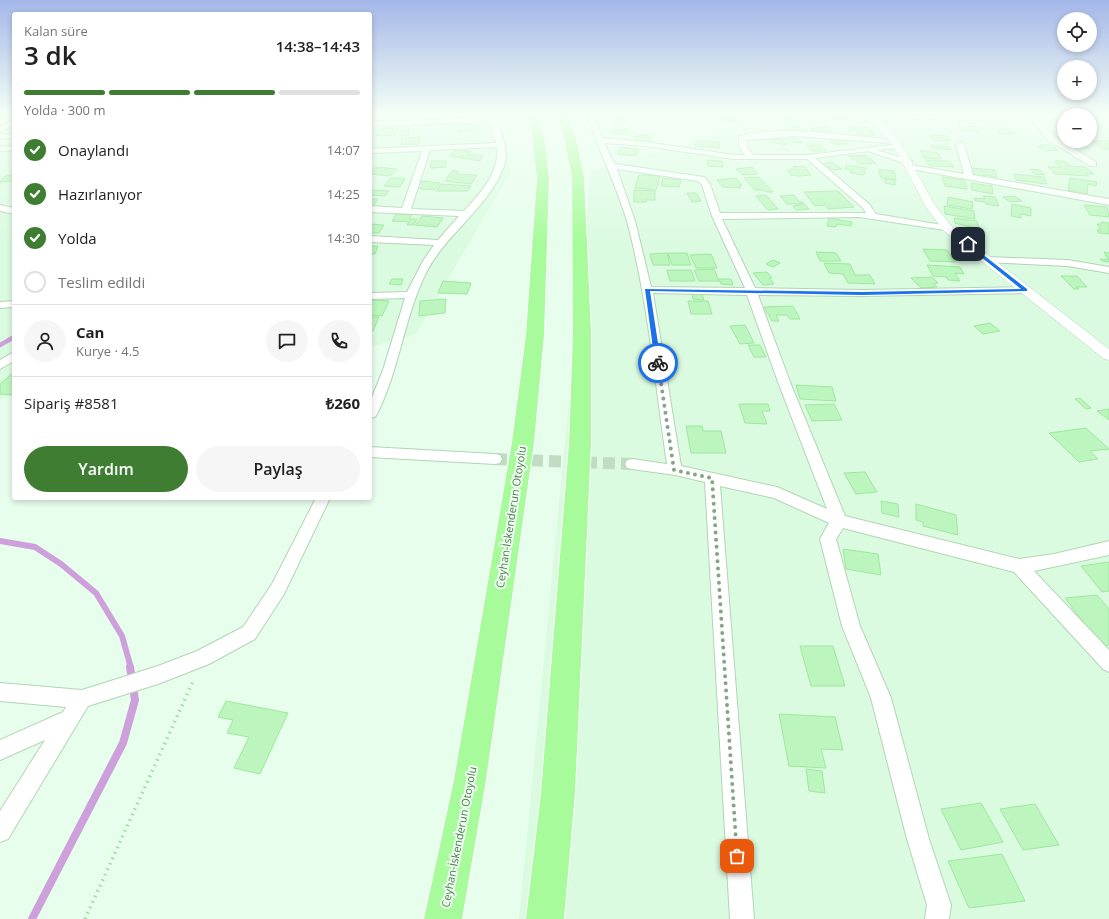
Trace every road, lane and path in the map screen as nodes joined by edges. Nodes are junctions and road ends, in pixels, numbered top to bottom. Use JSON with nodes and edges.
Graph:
{"nodes":[{"id":1,"x":424,"y":156,"type":"edge"},
{"id":2,"x":502,"y":156,"type":"edge"},
{"id":3,"x":540,"y":156,"type":"edge"},
{"id":4,"x":574,"y":156,"type":"edge"},
{"id":5,"x":607,"y":156,"type":"edge"},
{"id":6,"x":726,"y":156,"type":"edge"},
{"id":7,"x":817,"y":156,"type":"edge"},
{"id":8,"x":886,"y":156,"type":"edge"},
{"id":9,"x":904,"y":156,"type":"edge"},
{"id":10,"x":963,"y":156,"type":"edge"},
{"id":11,"x":1080,"y":156,"type":"edge"},
{"id":12,"x":751,"y":157,"type":"joint"},
{"id":13,"x":809,"y":157,"type":"junction"},
{"id":14,"x":1093,"y":164,"type":"dead end"},
{"id":15,"x":910,"y":165,"type":"junction"},
{"id":16,"x":612,"y":166,"type":"junction"},
{"id":17,"x":969,"y":177,"type":"junction"},
{"id":18,"x":1109,"y":202,"type":"edge"},
{"id":19,"x":0,"y":208,"type":"edge"},
{"id":20,"x":372,"y":210,"type":"edge"},
{"id":21,"x":406,"y":210,"type":"junction"},
{"id":22,"x":12,"y":211,"type":"edge"},
{"id":23,"x":465,"y":214,"type":"junction"},
{"id":24,"x":872,"y":215,"type":"junction"},
{"id":25,"x":716,"y":216,"type":"junction"},
{"id":26,"x":948,"y":229,"type":"junction"},
{"id":27,"x":372,"y":239,"type":"edge"},
{"id":28,"x":441,"y":243,"type":"junction"},
{"id":29,"x":987,"y":260,"type":"junction"},
{"id":30,"x":1109,"y":270,"type":"edge"},
{"id":31,"x":647,"y":290,"type":"junction"},
{"id":32,"x":751,"y":290,"type":"junction"},
{"id":33,"x":1025,"y":290,"type":"junction"},
{"id":34,"x":411,"y":295,"type":"junction"},
{"id":35,"x":372,"y":296,"type":"edge"},
{"id":36,"x":12,"y":304,"type":"edge"},
{"id":37,"x":0,"y":305,"type":"edge"},
{"id":38,"x":1109,"y":356,"type":"edge"},
{"id":39,"x":12,"y":357,"type":"edge"},
{"id":40,"x":0,"y":365,"type":"edge"},
{"id":41,"x":374,"y":398,"type":"edge"},
{"id":42,"x":372,"y":452,"type":"edge"},
{"id":43,"x":495,"y":460,"type":"tunnel mouth"},
{"id":44,"x":632,"y":464,"type":"tunnel mouth"},
{"id":45,"x":674,"y":470,"type":"junction"},
{"id":46,"x":712,"y":478,"type":"junction"},
{"id":47,"x":322,"y":500,"type":"edge"},
{"id":48,"x":839,"y":521,"type":"junction"},
{"id":49,"x":1109,"y":548,"type":"edge"},
{"id":50,"x":1019,"y":566,"type":"junction"},
{"id":51,"x":203,"y":658,"type":"junction"},
{"id":52,"x":1109,"y":663,"type":"edge"},
{"id":53,"x":0,"y":692,"type":"edge"},
{"id":54,"x":82,"y":699,"type":"junction"},
{"id":55,"x":69,"y":718,"type":"junction"},
{"id":56,"x":0,"y":750,"type":"edge"},
{"id":57,"x":0,"y":831,"type":"edge"},
{"id":58,"x":85,"y":919,"type":"edge"},
{"id":59,"x":443,"y":919,"type":"edge"},
{"id":60,"x":545,"y":919,"type":"edge"},
{"id":61,"x":742,"y":919,"type":"edge"},
{"id":62,"x":937,"y":919,"type":"edge"}],
"edges":[{"from":1,"to":21,"type":"street"},
{"from":2,"to":23,"type":"street"},
{"from":3,"to":59,"type":"highway","name":"Ceyhan-İskenderun Otoyolu"},
{"from":4,"to":60,"type":"highway"},
{"from":5,"to":16,"type":"street"},
{"from":6,"to":12,"type":"street"},
{"from":7,"to":13,"type":"street"},
{"from":8,"to":15,"type":"street"},
{"from":9,"to":15,"type":"street"},
{"from":10,"to":17,"type":"street"},
{"from":11,"to":14,"type":"street"},
{"from":12,"to":13,"type":"street"},
{"from":13,"to":24,"type":"street"},
{"from":15,"to":17,"type":"street"},
{"from":15,"to":26,"type":"street"},
{"from":16,"to":25,"type":"street"},
{"from":16,"to":31,"type":"street"},
{"from":17,"to":18,"type":"street"},
{"from":19,"to":22,"type":"street"},
{"from":20,"to":21,"type":"street"},
{"from":21,"to":23,"type":"street"},
{"from":23,"to":28,"type":"street"},
{"from":24,"to":25,"type":"street"},
{"from":24,"to":26,"type":"street"},
{"from":25,"to":32,"type":"street"},
{"from":26,"to":29,"type":"street"},
{"from":27,"to":28,"type":"street"},
{"from":28,"to":34,"type":"street"},
{"from":29,"to":30,"type":"street"},
{"from":29,"to":33,"type":"street"},
{"from":31,"to":32,"type":"street"},
{"from":31,"to":45,"type":"street"},
{"from":32,"to":33,"type":"street"},
{"from":32,"to":48,"type":"street"},
{"from":33,"to":38,"type":"street"},
{"from":34,"to":35,"type":"street"},
{"from":34,"to":41,"type":"street"},
{"from":36,"to":37,"type":"street"},
{"from":39,"to":40,"type":"street"},
{"from":42,"to":43,"type":"street"},
{"from":44,"to":45,"type":"street"},
{"from":45,"to":46,"type":"street"},
{"from":46,"to":48,"type":"street"},
{"from":46,"to":61,"type":"street"},
{"from":47,"to":51,"type":"street"},
{"from":48,"to":50,"type":"street"},
{"from":48,"to":62,"type":"street"},
{"from":49,"to":50,"type":"street"},
{"from":50,"to":52,"type":"street"},
{"from":51,"to":54,"type":"street"},
{"from":51,"to":58,"type":"path"},
{"from":53,"to":54,"type":"street"},
{"from":54,"to":55,"type":"street"},
{"from":55,"to":56,"type":"street"},
{"from":55,"to":57,"type":"street"}]}
